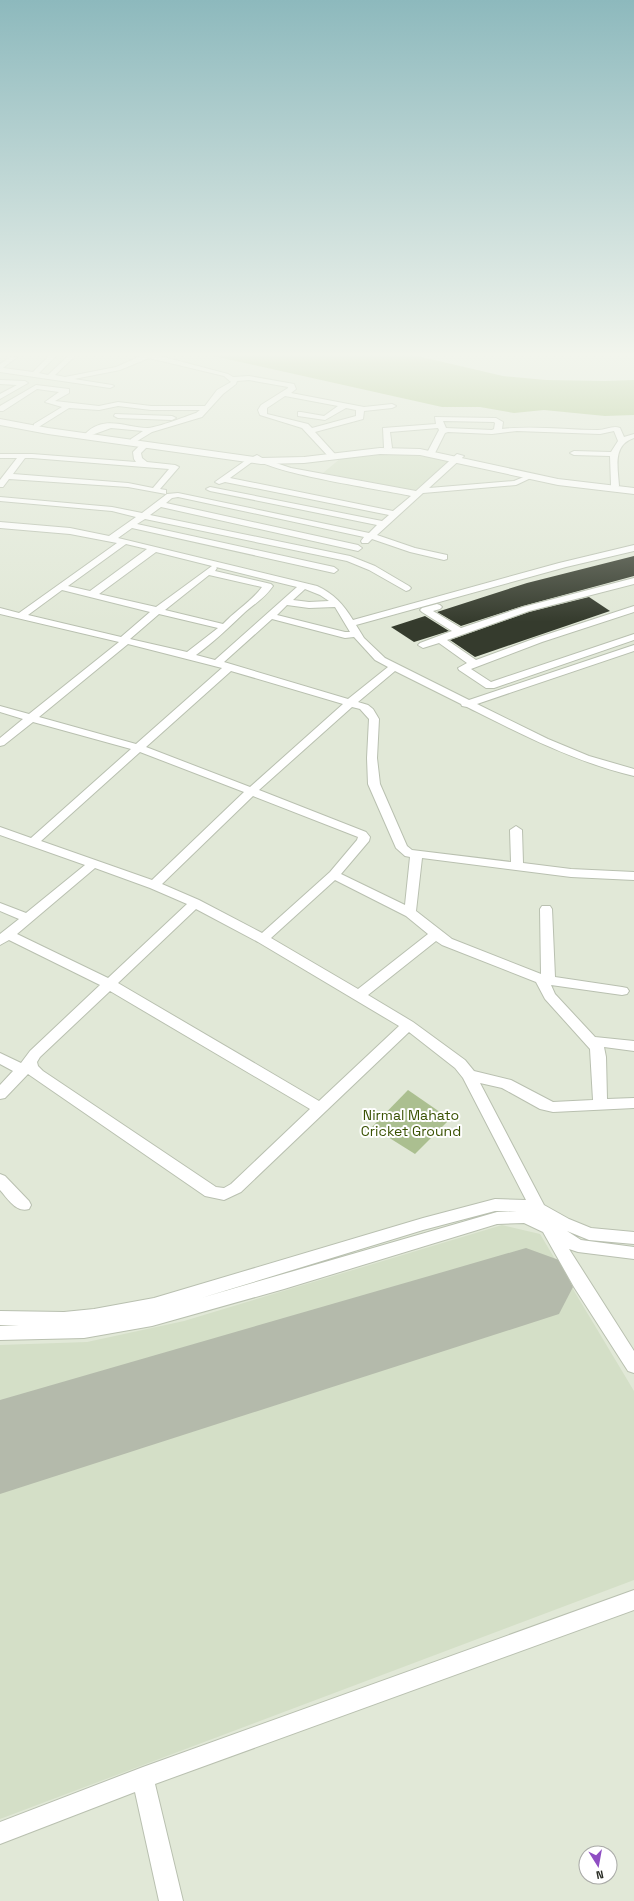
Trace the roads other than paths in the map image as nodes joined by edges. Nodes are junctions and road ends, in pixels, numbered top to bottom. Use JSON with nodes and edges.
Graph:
{"nodes":[{"id":1,"x":137,"y":444,"type":"edge"},
{"id":2,"x":158,"y":444,"type":"edge"},
{"id":3,"x":321,"y":444,"type":"edge"},
{"id":4,"x":388,"y":444,"type":"edge"},
{"id":5,"x":436,"y":444,"type":"edge"},
{"id":6,"x":618,"y":444,"type":"edge"},
{"id":7,"x":145,"y":445,"type":"junction"},
{"id":8,"x":388,"y":448,"type":"junction"},
{"id":9,"x":432,"y":451,"type":"junction"},
{"id":10,"x":574,"y":453,"type":"dead end"},
{"id":11,"x":331,"y":454,"type":"junction"},
{"id":12,"x":614,"y":454,"type":"junction"},
{"id":13,"x":0,"y":456,"type":"edge"},
{"id":14,"x":23,"y":456,"type":"junction"},
{"id":15,"x":458,"y":457,"type":"junction"},
{"id":16,"x":256,"y":459,"type":"junction"},
{"id":17,"x":144,"y":464,"type":"junction"},
{"id":18,"x":7,"y":476,"type":"junction"},
{"id":19,"x":531,"y":476,"type":"junction"},
{"id":20,"x":223,"y":479,"type":"junction"},
{"id":21,"x":0,"y":484,"type":"edge"},
{"id":22,"x":616,"y":486,"type":"junction"},
{"id":23,"x":634,"y":488,"type":"edge"},
{"id":24,"x":210,"y":489,"type":"junction"},
{"id":25,"x":155,"y":490,"type":"junction"},
{"id":26,"x":634,"y":491,"type":"edge"},
{"id":27,"x":418,"y":493,"type":"junction"},
{"id":28,"x":175,"y":494,"type":"junction"},
{"id":29,"x":0,"y":499,"type":"edge"},
{"id":30,"x":196,"y":499,"type":"junction"},
{"id":31,"x":159,"y":504,"type":"junction"},
{"id":32,"x":395,"y":514,"type":"junction"},
{"id":33,"x":144,"y":515,"type":"junction"},
{"id":34,"x":383,"y":524,"type":"junction"},
{"id":35,"x":0,"y":525,"type":"edge"},
{"id":36,"x":130,"y":525,"type":"junction"},
{"id":37,"x":371,"y":536,"type":"junction"},
{"id":38,"x":111,"y":539,"type":"junction"},
{"id":39,"x":125,"y":541,"type":"junction"},
{"id":40,"x":155,"y":548,"type":"junction"},
{"id":41,"x":358,"y":548,"type":"junction"},
{"id":42,"x":634,"y":548,"type":"edge"},
{"id":43,"x":634,"y":552,"type":"edge"},
{"id":44,"x":444,"y":557,"type":"dead end"},
{"id":45,"x":346,"y":559,"type":"junction"},
{"id":46,"x":219,"y":564,"type":"junction"},
{"id":47,"x":334,"y":570,"type":"junction"},
{"id":48,"x":207,"y":572,"type":"junction"},
{"id":49,"x":634,"y":581,"type":"edge"},
{"id":50,"x":315,"y":584,"type":"junction"},
{"id":51,"x":60,"y":587,"type":"junction"},
{"id":52,"x":406,"y":588,"type":"dead end"},
{"id":53,"x":91,"y":595,"type":"junction"},
{"id":54,"x":285,"y":602,"type":"junction"},
{"id":55,"x":338,"y":604,"type":"junction"},
{"id":56,"x":634,"y":610,"type":"edge"},
{"id":57,"x":157,"y":611,"type":"junction"},
{"id":58,"x":5,"y":612,"type":"edge"},
{"id":59,"x":20,"y":616,"type":"junction"},
{"id":60,"x":271,"y":616,"type":"junction"},
{"id":61,"x":0,"y":621,"type":"edge"},
{"id":62,"x":351,"y":623,"type":"junction"},
{"id":63,"x":225,"y":627,"type":"junction"},
{"id":64,"x":460,"y":632,"type":"junction"},
{"id":65,"x":358,"y":634,"type":"junction"},
{"id":66,"x":634,"y":637,"type":"edge"},
{"id":67,"x":440,"y":638,"type":"junction"},
{"id":68,"x":124,"y":640,"type":"junction"},
{"id":69,"x":423,"y":645,"type":"dead end"},
{"id":70,"x":634,"y":648,"type":"edge"},
{"id":71,"x":188,"y":656,"type":"junction"},
{"id":72,"x":474,"y":663,"type":"junction"},
{"id":73,"x":217,"y":664,"type":"junction"},
{"id":74,"x":229,"y":667,"type":"junction"},
{"id":75,"x":394,"y":667,"type":"junction"},
{"id":76,"x":350,"y":702,"type":"junction"},
{"id":77,"x":466,"y":704,"type":"junction"},
{"id":78,"x":0,"y":709,"type":"edge"},
{"id":79,"x":32,"y":718,"type":"junction"},
{"id":80,"x":0,"y":742,"type":"edge"},
{"id":81,"x":139,"y":748,"type":"junction"},
{"id":82,"x":634,"y":773,"type":"edge"},
{"id":83,"x":252,"y":790,"type":"junction"},
{"id":84,"x":0,"y":830,"type":"edge"},
{"id":85,"x":516,"y":830,"type":"dead end"},
{"id":86,"x":33,"y":842,"type":"junction"},
{"id":87,"x":416,"y":855,"type":"junction"},
{"id":88,"x":93,"y":864,"type":"junction"},
{"id":89,"x":517,"y":866,"type":"junction"},
{"id":90,"x":334,"y":875,"type":"junction"},
{"id":91,"x":634,"y":876,"type":"edge"},
{"id":92,"x":154,"y":885,"type":"junction"},
{"id":93,"x":195,"y":903,"type":"junction"},
{"id":94,"x":0,"y":907,"type":"edge"},
{"id":95,"x":546,"y":909,"type":"dead end"},
{"id":96,"x":410,"y":913,"type":"junction"},
{"id":97,"x":26,"y":918,"type":"junction"},
{"id":98,"x":435,"y":935,"type":"junction"},
{"id":99,"x":4,"y":937,"type":"edge"},
{"id":100,"x":263,"y":939,"type":"junction"},
{"id":101,"x":544,"y":980,"type":"junction"},
{"id":102,"x":109,"y":984,"type":"junction"},
{"id":103,"x":622,"y":991,"type":"dead end"},
{"id":104,"x":359,"y":995,"type":"junction"},
{"id":105,"x":408,"y":1025,"type":"junction"},
{"id":106,"x":592,"y":1041,"type":"junction"},
{"id":107,"x":634,"y":1046,"type":"edge"},
{"id":108,"x":0,"y":1058,"type":"edge"},
{"id":109,"x":26,"y":1066,"type":"junction"},
{"id":110,"x":469,"y":1075,"type":"junction"},
{"id":111,"x":0,"y":1094,"type":"edge"},
{"id":112,"x":634,"y":1103,"type":"edge"},
{"id":113,"x":600,"y":1105,"type":"junction"},
{"id":114,"x":320,"y":1108,"type":"junction"},
{"id":115,"x":0,"y":1180,"type":"edge"},
{"id":116,"x":23,"y":1205,"type":"dead end"},
{"id":117,"x":538,"y":1208,"type":"junction"},
{"id":118,"x":548,"y":1227,"type":"junction"},
{"id":119,"x":634,"y":1238,"type":"edge"},
{"id":120,"x":634,"y":1253,"type":"edge"},
{"id":121,"x":0,"y":1318,"type":"edge"},
{"id":122,"x":0,"y":1333,"type":"edge"},
{"id":123,"x":634,"y":1366,"type":"edge"},
{"id":124,"x":634,"y":1600,"type":"edge"},
{"id":125,"x":143,"y":1778,"type":"junction"},
{"id":126,"x":0,"y":1833,"type":"edge"},
{"id":127,"x":171,"y":1901,"type":"edge"}],
"edges":[{"from":1,"to":7,"type":"main road"},
{"from":2,"to":16,"type":"main road"},
{"from":3,"to":11,"type":"street"},
{"from":4,"to":8,"type":"street"},
{"from":5,"to":9,"type":"street"},
{"from":6,"to":12,"type":"street"},
{"from":7,"to":16,"type":"main road"},
{"from":7,"to":17,"type":"street"},
{"from":8,"to":9,"type":"main road"},
{"from":8,"to":11,"type":"main road"},
{"from":9,"to":15,"type":"main road"},
{"from":10,"to":12,"type":"street"},
{"from":11,"to":16,"type":"main road"},
{"from":12,"to":22,"type":"street"},
{"from":13,"to":14,"type":"street"},
{"from":14,"to":17,"type":"street"},
{"from":14,"to":18,"type":"street"},
{"from":15,"to":16,"type":"main road"},
{"from":15,"to":19,"type":"main road"},
{"from":15,"to":22,"type":"main road"},
{"from":15,"to":27,"type":"street"},
{"from":16,"to":20,"type":"street"},
{"from":16,"to":27,"type":"street"},
{"from":17,"to":25,"type":"street"},
{"from":18,"to":21,"type":"street"},
{"from":18,"to":25,"type":"street"},
{"from":19,"to":26,"type":"main road"},
{"from":19,"to":27,"type":"street"},
{"from":20,"to":24,"type":"street"},
{"from":20,"to":32,"type":"street"},
{"from":22,"to":23,"type":"main road"},
{"from":24,"to":30,"type":"street"},
{"from":24,"to":34,"type":"street"},
{"from":25,"to":28,"type":"street"},
{"from":27,"to":32,"type":"street"},
{"from":28,"to":30,"type":"street"},
{"from":28,"to":31,"type":"street"},
{"from":29,"to":33,"type":"street"},
{"from":30,"to":37,"type":"street"},
{"from":31,"to":33,"type":"street"},
{"from":31,"to":41,"type":"street"},
{"from":32,"to":34,"type":"street"},
{"from":33,"to":36,"type":"street"},
{"from":33,"to":45,"type":"street"},
{"from":34,"to":37,"type":"street"},
{"from":35,"to":38,"type":"street"},
{"from":36,"to":38,"type":"street"},
{"from":36,"to":47,"type":"street"},
{"from":37,"to":41,"type":"street"},
{"from":37,"to":44,"type":"street"},
{"from":38,"to":39,"type":"street"},
{"from":39,"to":40,"type":"street"},
{"from":39,"to":51,"type":"street"},
{"from":40,"to":46,"type":"street"},
{"from":40,"to":53,"type":"street"},
{"from":41,"to":45,"type":"street"},
{"from":42,"to":62,"type":"street"},
{"from":43,"to":64,"type":"street"},
{"from":45,"to":47,"type":"street"},
{"from":45,"to":52,"type":"street"},
{"from":46,"to":48,"type":"street"},
{"from":46,"to":50,"type":"street"},
{"from":47,"to":50,"type":"street"},
{"from":48,"to":57,"type":"street"},
{"from":48,"to":63,"type":"street"},
{"from":49,"to":64,"type":"street"},
{"from":50,"to":54,"type":"street"},
{"from":50,"to":55,"type":"street"},
{"from":51,"to":53,"type":"street"},
{"from":51,"to":59,"type":"street"},
{"from":53,"to":57,"type":"street"},
{"from":54,"to":55,"type":"street"},
{"from":54,"to":60,"type":"street"},
{"from":55,"to":62,"type":"street"},
{"from":56,"to":72,"type":"street"},
{"from":57,"to":63,"type":"street"},
{"from":57,"to":68,"type":"street"},
{"from":58,"to":59,"type":"street"},
{"from":58,"to":61,"type":"street"},
{"from":59,"to":68,"type":"street"},
{"from":60,"to":65,"type":"street"},
{"from":60,"to":73,"type":"street"},
{"from":62,"to":65,"type":"street"},
{"from":63,"to":71,"type":"street"},
{"from":64,"to":67,"type":"street"},
{"from":65,"to":75,"type":"street"},
{"from":66,"to":72,"type":"street"},
{"from":67,"to":69,"type":"street"},
{"from":67,"to":72,"type":"street"},
{"from":68,"to":71,"type":"street"},
{"from":68,"to":79,"type":"street"},
{"from":70,"to":77,"type":"street"},
{"from":71,"to":73,"type":"street"},
{"from":73,"to":74,"type":"street"},
{"from":74,"to":76,"type":"street"},
{"from":74,"to":81,"type":"street"},
{"from":75,"to":76,"type":"street"},
{"from":75,"to":77,"type":"street"},
{"from":76,"to":83,"type":"street"},
{"from":76,"to":87,"type":"street"},
{"from":77,"to":82,"type":"street"},
{"from":78,"to":79,"type":"street"},
{"from":79,"to":80,"type":"street"},
{"from":79,"to":81,"type":"street"},
{"from":81,"to":83,"type":"street"},
{"from":81,"to":86,"type":"street"},
{"from":83,"to":90,"type":"street"},
{"from":83,"to":92,"type":"street"},
{"from":84,"to":86,"type":"street"},
{"from":85,"to":89,"type":"street"},
{"from":86,"to":88,"type":"street"},
{"from":87,"to":89,"type":"street"},
{"from":87,"to":96,"type":"street"},
{"from":88,"to":92,"type":"street"},
{"from":88,"to":97,"type":"street"},
{"from":89,"to":91,"type":"street"},
{"from":90,"to":96,"type":"street"},
{"from":90,"to":100,"type":"street"},
{"from":92,"to":93,"type":"street"},
{"from":93,"to":100,"type":"street"},
{"from":93,"to":102,"type":"street"},
{"from":94,"to":97,"type":"street"},
{"from":95,"to":101,"type":"street"},
{"from":96,"to":98,"type":"street"},
{"from":97,"to":99,"type":"street"},
{"from":98,"to":101,"type":"street"},
{"from":98,"to":104,"type":"street"},
{"from":99,"to":102,"type":"street"},
{"from":100,"to":104,"type":"street"},
{"from":101,"to":103,"type":"street"},
{"from":101,"to":106,"type":"street"},
{"from":102,"to":109,"type":"street"},
{"from":102,"to":114,"type":"street"},
{"from":104,"to":105,"type":"street"},
{"from":105,"to":110,"type":"street"},
{"from":105,"to":114,"type":"street"},
{"from":106,"to":107,"type":"street"},
{"from":106,"to":113,"type":"street"},
{"from":108,"to":109,"type":"street"},
{"from":109,"to":111,"type":"street"},
{"from":109,"to":114,"type":"street"},
{"from":110,"to":113,"type":"street"},
{"from":110,"to":117,"type":"street"},
{"from":112,"to":113,"type":"street"},
{"from":115,"to":116,"type":"street"},
{"from":117,"to":118,"type":"street"},
{"from":117,"to":119,"type":"street"},
{"from":117,"to":121,"type":"street"},
{"from":118,"to":120,"type":"street"},
{"from":118,"to":122,"type":"street"},
{"from":118,"to":123,"type":"street"},
{"from":124,"to":125,"type":"street"},
{"from":125,"to":126,"type":"street"},
{"from":125,"to":127,"type":"street"}]}
